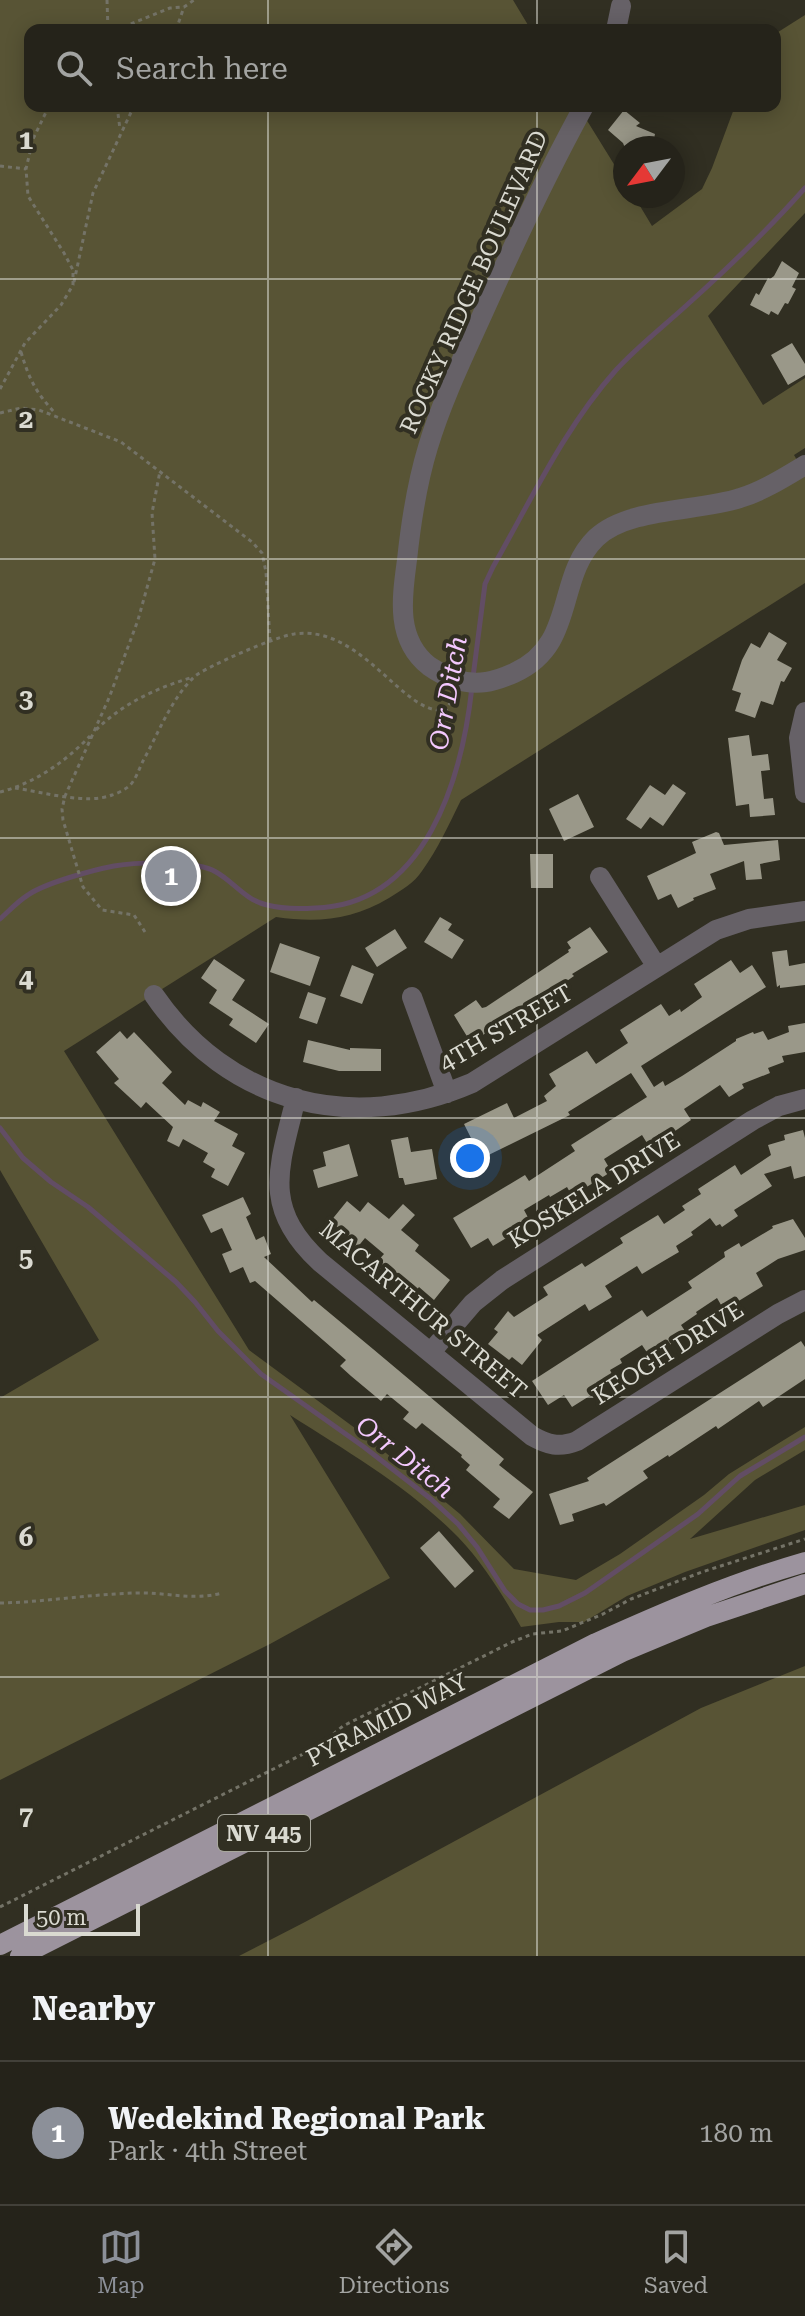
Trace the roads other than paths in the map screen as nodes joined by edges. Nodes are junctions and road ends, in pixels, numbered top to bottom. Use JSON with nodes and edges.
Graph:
{"nodes":[{"id":1,"x":621,"y":6,"type":"dead end"},
{"id":2,"x":617,"y":24,"type":"edge"},
{"id":3,"x":581,"y":112,"type":"edge"},
{"id":4,"x":804,"y":466,"type":"edge"},
{"id":5,"x":805,"y":712,"type":"edge"},
{"id":6,"x":805,"y":793,"type":"edge"},
{"id":7,"x":600,"y":877,"type":"dead end"},
{"id":8,"x":805,"y":911,"type":"edge"},
{"id":9,"x":657,"y":967,"type":"junction"},
{"id":10,"x":154,"y":995,"type":"dead end"},
{"id":11,"x":412,"y":997,"type":"dead end"},
{"id":12,"x":447,"y":1093,"type":"junction"},
{"id":13,"x":296,"y":1098,"type":"junction"},
{"id":14,"x":805,"y":1099,"type":"edge"},
{"id":15,"x":805,"y":1300,"type":"edge"},
{"id":16,"x":431,"y":1352,"type":"junction"},
{"id":17,"x":558,"y":1446,"type":"joint"},
{"id":18,"x":805,"y":1562,"type":"edge"},
{"id":19,"x":805,"y":1584,"type":"edge"},
{"id":20,"x":0,"y":1945,"type":"edge"},
{"id":21,"x":20,"y":1956,"type":"edge"}],
"edges":[{"from":1,"to":2,"type":"street"},
{"from":3,"to":4,"type":"street","name":"ROCKY RIDGE BOULEVARD"},
{"from":5,"to":6,"type":"street"},
{"from":7,"to":9,"type":"street"},
{"from":8,"to":9,"type":"street","name":"4TH STREET"},
{"from":9,"to":12,"type":"street","name":"4TH STREET"},
{"from":10,"to":13,"type":"street","name":"4TH STREET"},
{"from":11,"to":12,"type":"street"},
{"from":12,"to":13,"type":"street","name":"4TH STREET"},
{"from":13,"to":16,"type":"street","name":"MACARTHUR STREET"},
{"from":14,"to":16,"type":"street","name":"KOSKELA DRIVE"},
{"from":15,"to":17,"type":"street","name":"KEOGH DRIVE"},
{"from":16,"to":17,"type":"street","name":"MACARTHUR STREET"},
{"from":18,"to":20,"type":"main road","name":"PYRAMID WAY","number":"NV 445"},
{"from":19,"to":21,"type":"main road","name":"PYRAMID WAY","number":"NV 445"}]}
